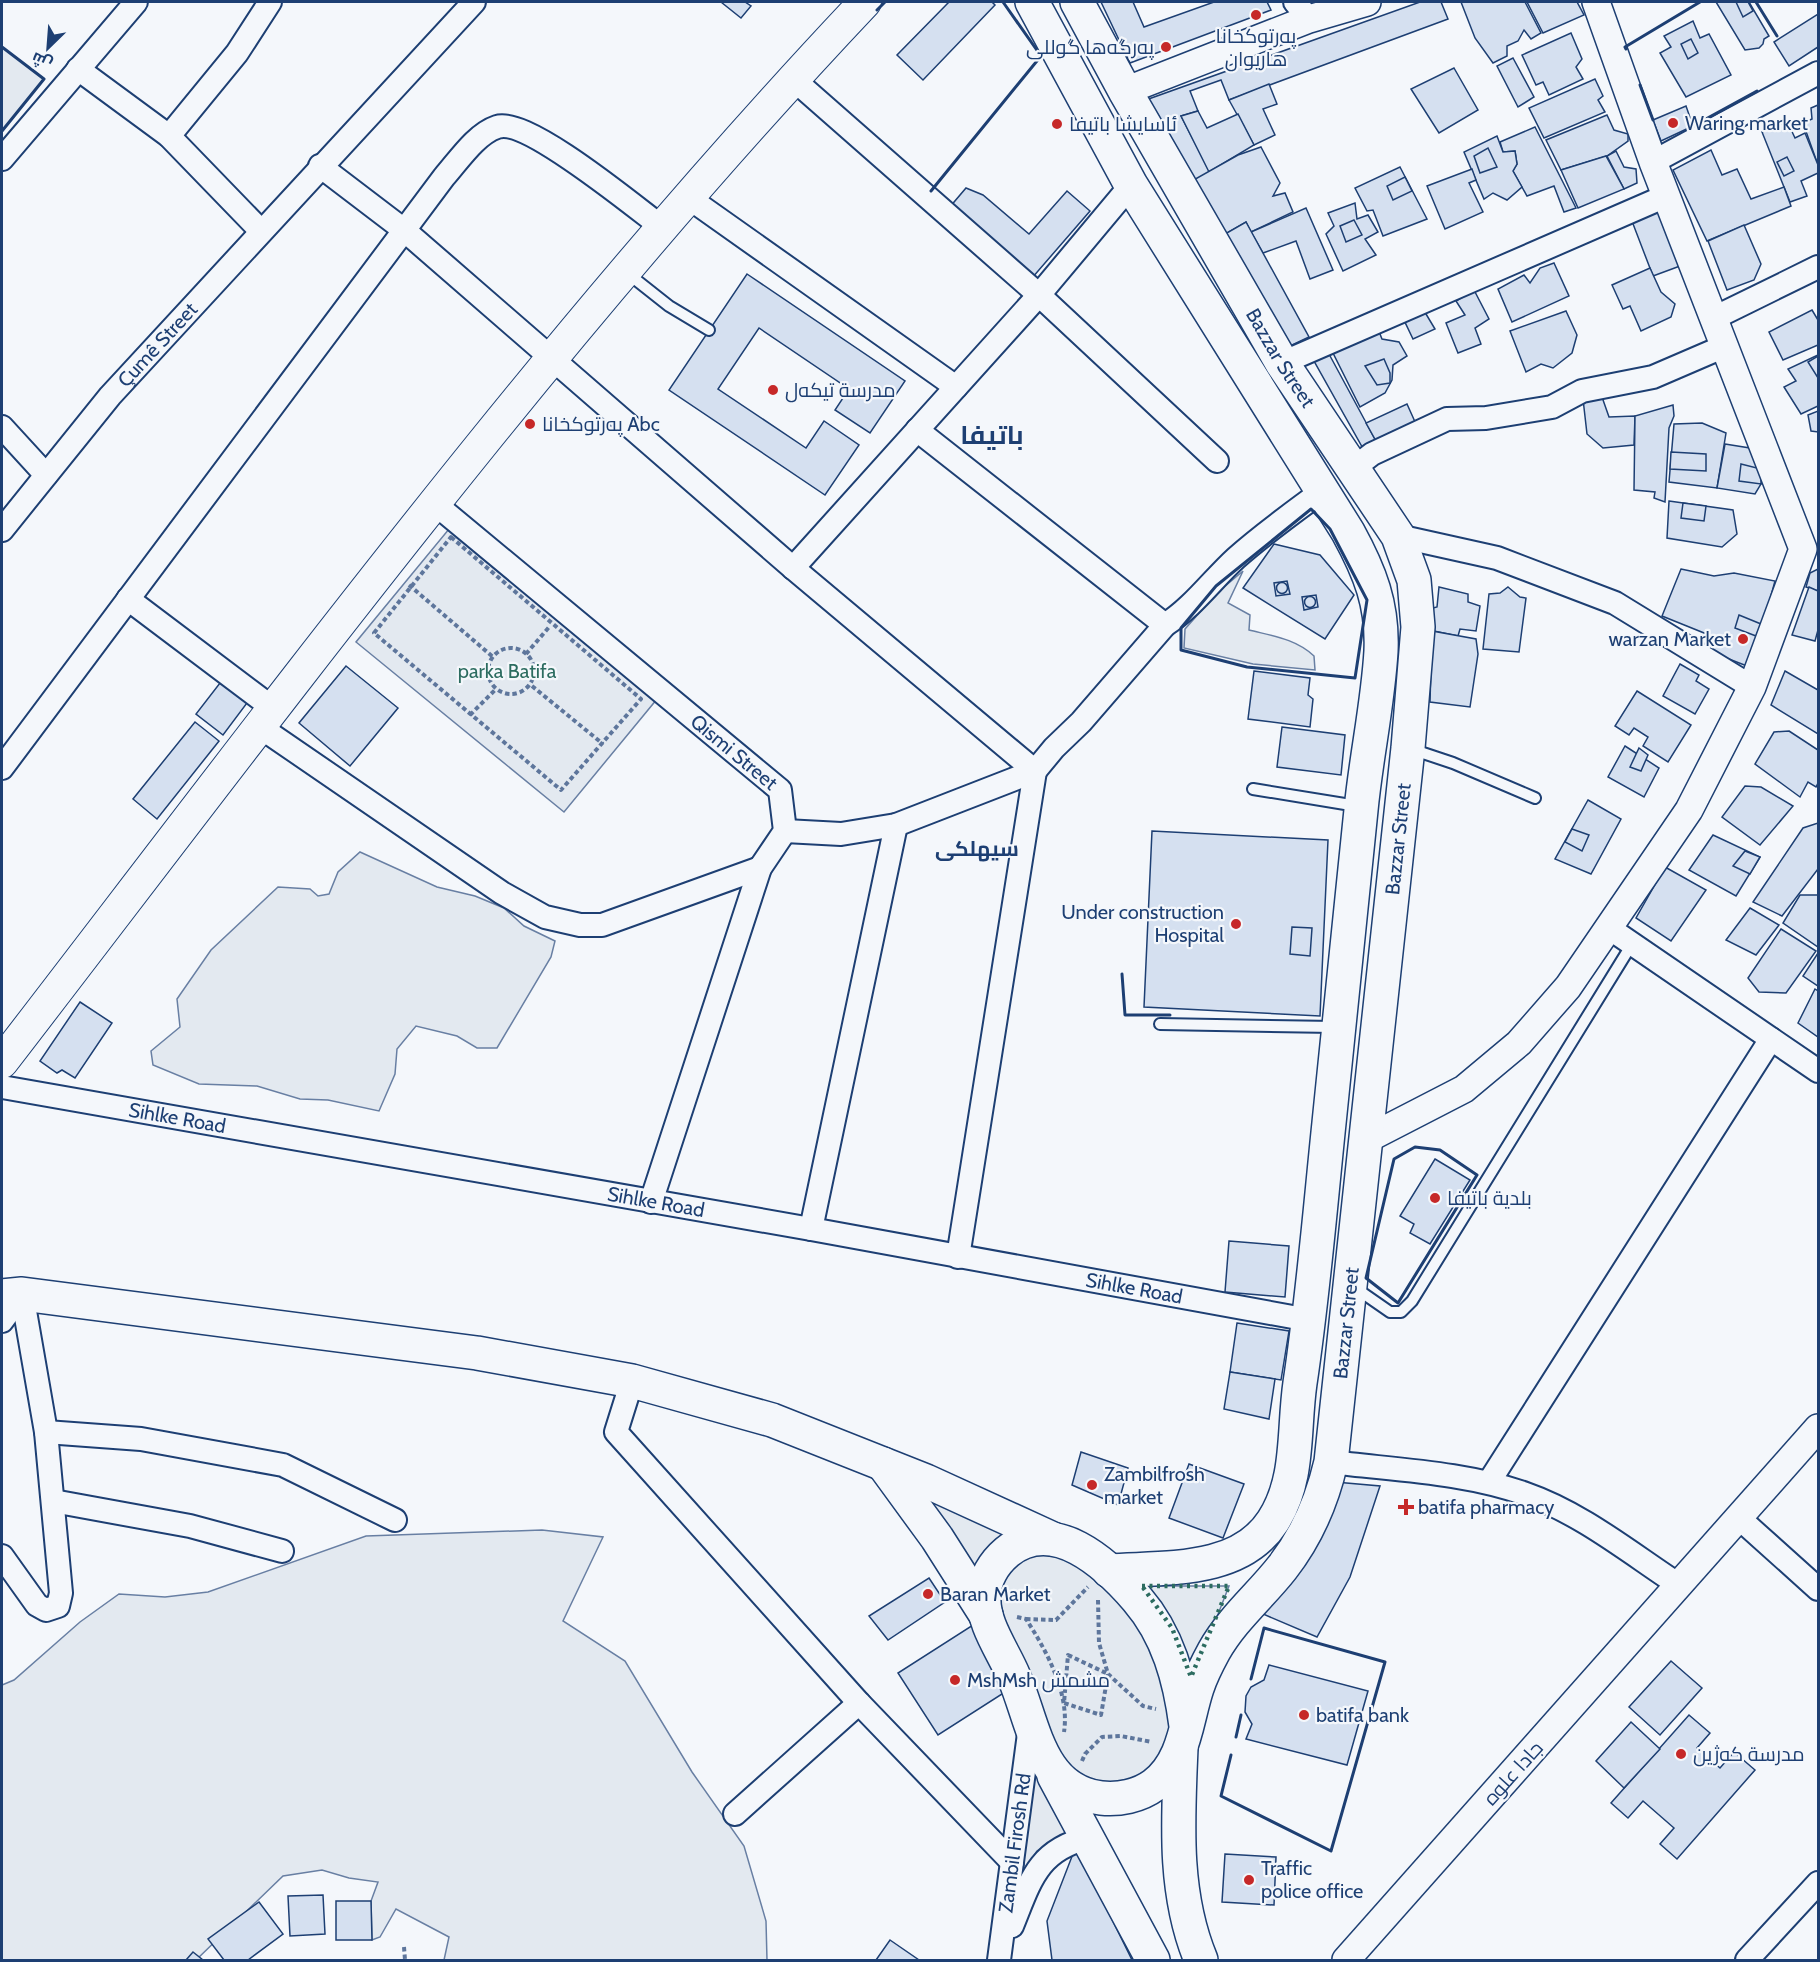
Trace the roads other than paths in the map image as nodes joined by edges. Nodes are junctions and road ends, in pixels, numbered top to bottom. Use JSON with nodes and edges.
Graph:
{"nodes":[{"id":1,"x":136,"y":2,"type":"edge"},
{"id":2,"x":270,"y":2,"type":"edge"},
{"id":3,"x":474,"y":2,"type":"edge"},
{"id":4,"x":865,"y":2,"type":"edge"},
{"id":5,"x":1032,"y":2,"type":"edge"},
{"id":6,"x":1077,"y":2,"type":"edge"},
{"id":7,"x":1367,"y":2,"type":"edge"},
{"id":8,"x":1596,"y":2,"type":"edge"},
{"id":9,"x":1302,"y":10,"type":"edge"},
{"id":10,"x":78,"y":69,"type":"junction"},
{"id":11,"x":1818,"y":73,"type":"edge"},
{"id":12,"x":792,"y":78,"type":"junction"},
{"id":13,"x":1125,"y":91,"type":"junction"},
{"id":14,"x":169,"y":136,"type":"junction"},
{"id":15,"x":2,"y":159,"type":"edge"},
{"id":16,"x":1653,"y":162,"type":"junction"},
{"id":17,"x":320,"y":166,"type":"junction"},
{"id":18,"x":1131,"y":185,"type":"junction"},
{"id":19,"x":1666,"y":196,"type":"junction"},
{"id":20,"x":689,"y":198,"type":"junction"},
{"id":21,"x":663,"y":228,"type":"junction"},
{"id":22,"x":404,"y":230,"type":"junction"},
{"id":23,"x":261,"y":231,"type":"junction"},
{"id":24,"x":1818,"y":267,"type":"edge"},
{"id":25,"x":626,"y":272,"type":"junction"},
{"id":26,"x":1039,"y":295,"type":"junction"},
{"id":27,"x":1714,"y":318,"type":"junction"},
{"id":28,"x":709,"y":330,"type":"dead end"},
{"id":29,"x":1725,"y":346,"type":"junction"},
{"id":30,"x":552,"y":357,"type":"junction"},
{"id":31,"x":1282,"y":363,"type":"junction"},
{"id":32,"x":956,"y":387,"type":"junction"},
{"id":33,"x":2,"y":427,"type":"edge"},
{"id":34,"x":917,"y":430,"type":"junction"},
{"id":35,"x":1217,"y":461,"type":"dead end"},
{"id":36,"x":1354,"y":468,"type":"junction"},
{"id":37,"x":46,"y":475,"type":"junction"},
{"id":38,"x":1321,"y":492,"type":"junction"},
{"id":39,"x":434,"y":502,"type":"junction"},
{"id":40,"x":2,"y":530,"type":"edge"},
{"id":41,"x":1398,"y":536,"type":"junction"},
{"id":42,"x":1811,"y":545,"type":"edge"},
{"id":43,"x":793,"y":568,"type":"junction"},
{"id":44,"x":128,"y":599,"type":"junction"},
{"id":45,"x":1165,"y":624,"type":"junction"},
{"id":46,"x":1752,"y":687,"type":"junction"},
{"id":47,"x":267,"y":718,"type":"junction"},
{"id":48,"x":1407,"y":748,"type":"junction"},
{"id":49,"x":2,"y":768,"type":"edge"},
{"id":50,"x":1035,"y":771,"type":"junction"},
{"id":51,"x":1253,"y":789,"type":"dead end"},
{"id":52,"x":1535,"y":798,"type":"dead end"},
{"id":53,"x":1360,"y":817,"type":"junction"},
{"id":54,"x":896,"y":825,"type":"junction"},
{"id":55,"x":785,"y":831,"type":"junction"},
{"id":56,"x":1400,"y":832,"type":"junction"},
{"id":57,"x":760,"y":868,"type":"junction"},
{"id":58,"x":1609,"y":928,"type":"junction"},
{"id":59,"x":1632,"y":944,"type":"junction"},
{"id":60,"x":1160,"y":1024,"type":"dead end"},
{"id":61,"x":1341,"y":1027,"type":"junction"},
{"id":62,"x":1771,"y":1039,"type":"junction"},
{"id":63,"x":2,"y":1062,"type":"edge"},
{"id":64,"x":1818,"y":1071,"type":"edge"},
{"id":65,"x":2,"y":1087,"type":"edge"},
{"id":66,"x":1367,"y":1139,"type":"junction"},
{"id":67,"x":651,"y":1202,"type":"junction"},
{"id":68,"x":811,"y":1229,"type":"junction"},
{"id":69,"x":958,"y":1257,"type":"junction"},
{"id":70,"x":1349,"y":1283,"type":"junction"},
{"id":71,"x":12,"y":1295,"type":"edge"},
{"id":72,"x":1309,"y":1320,"type":"junction"},
{"id":73,"x":2,"y":1322,"type":"edge"},
{"id":74,"x":632,"y":1380,"type":"junction"},
{"id":75,"x":1818,"y":1428,"type":"edge"},
{"id":76,"x":46,"y":1432,"type":"junction"},
{"id":77,"x":1331,"y":1461,"type":"junction"},
{"id":78,"x":883,"y":1464,"type":"junction"},
{"id":79,"x":1489,"y":1482,"type":"junction"},
{"id":80,"x":53,"y":1502,"type":"junction"},
{"id":81,"x":1739,"y":1518,"type":"junction"},
{"id":82,"x":394,"y":1520,"type":"dead end"},
{"id":83,"x":1053,"y":1539,"type":"junction"},
{"id":84,"x":282,"y":1551,"type":"dead end"},
{"id":85,"x":2,"y":1556,"type":"edge"},
{"id":86,"x":1100,"y":1584,"type":"junction"},
{"id":87,"x":1679,"y":1585,"type":"junction"},
{"id":88,"x":1818,"y":1589,"type":"edge"},
{"id":89,"x":986,"y":1616,"type":"junction"},
{"id":90,"x":859,"y":1703,"type":"junction"},
{"id":91,"x":1030,"y":1725,"type":"junction"},
{"id":92,"x":1172,"y":1732,"type":"junction"},
{"id":93,"x":1065,"y":1771,"type":"junction"},
{"id":94,"x":735,"y":1814,"type":"dead end"},
{"id":95,"x":1088,"y":1838,"type":"junction"},
{"id":96,"x":1012,"y":1862,"type":"junction"},
{"id":97,"x":1818,"y":1883,"type":"edge"},
{"id":98,"x":999,"y":1960,"type":"edge"},
{"id":99,"x":1153,"y":1960,"type":"edge"},
{"id":100,"x":1202,"y":1960,"type":"edge"},
{"id":101,"x":1346,"y":1960,"type":"edge"},
{"id":102,"x":1747,"y":1960,"type":"edge"}],
"edges":[{"from":1,"to":10,"type":"street"},
{"from":2,"to":14,"type":"street"},
{"from":3,"to":17,"type":"street","name":"Çumê Street"},
{"from":4,"to":12,"type":"main road"},
{"from":5,"to":18,"type":"main road","name":"Bazzar Street"},
{"from":6,"to":13,"type":"main road","name":"Bazzar Street"},
{"from":7,"to":9,"type":"street"},
{"from":8,"to":16,"type":"street"},
{"from":9,"to":13,"type":"street"},
{"from":10,"to":14,"type":"street"},
{"from":10,"to":15,"type":"street"},
{"from":11,"to":16,"type":"street"},
{"from":12,"to":20,"type":"main road"},
{"from":12,"to":26,"type":"street"},
{"from":13,"to":31,"type":"main road","name":"Bazzar Street"},
{"from":14,"to":23,"type":"street"},
{"from":16,"to":19,"type":"street"},
{"from":17,"to":22,"type":"street"},
{"from":17,"to":23,"type":"street","name":"Çumê Street"},
{"from":18,"to":26,"type":"street"},
{"from":18,"to":38,"type":"main road","name":"Bazzar Street"},
{"from":19,"to":27,"type":"street"},
{"from":19,"to":31,"type":"street"},
{"from":20,"to":21,"type":"main road"},
{"from":20,"to":32,"type":"street"},
{"from":21,"to":22,"type":"street"},
{"from":21,"to":25,"type":"main road"},
{"from":22,"to":30,"type":"street"},
{"from":22,"to":44,"type":"street"},
{"from":23,"to":37,"type":"street","name":"Çumê Street"},
{"from":24,"to":27,"type":"street"},
{"from":25,"to":28,"type":"lane"},
{"from":25,"to":30,"type":"main road"},
{"from":26,"to":32,"type":"street"},
{"from":26,"to":35,"type":"street"},
{"from":27,"to":29,"type":"street"},
{"from":29,"to":36,"type":"street"},
{"from":29,"to":42,"type":"street"},
{"from":30,"to":39,"type":"main road"},
{"from":30,"to":43,"type":"street"},
{"from":31,"to":36,"type":"main road","name":"Bazzar Street"},
{"from":32,"to":34,"type":"street"},
{"from":33,"to":37,"type":"street"},
{"from":34,"to":43,"type":"street"},
{"from":34,"to":45,"type":"street"},
{"from":36,"to":41,"type":"main road","name":"Bazzar Street"},
{"from":37,"to":40,"type":"street","name":"Çumê Street"},
{"from":38,"to":45,"type":"street"},
{"from":38,"to":53,"type":"main road","name":"Bazzar Street"},
{"from":39,"to":47,"type":"main road"},
{"from":39,"to":55,"type":"street","name":"Qismi Street"},
{"from":41,"to":46,"type":"street"},
{"from":41,"to":48,"type":"main road","name":"Bazzar Street"},
{"from":42,"to":46,"type":"street"},
{"from":43,"to":50,"type":"street"},
{"from":44,"to":47,"type":"street"},
{"from":44,"to":49,"type":"street"},
{"from":45,"to":50,"type":"street"},
{"from":46,"to":58,"type":"street"},
{"from":47,"to":57,"type":"street"},
{"from":47,"to":63,"type":"main road"},
{"from":48,"to":52,"type":"lane"},
{"from":48,"to":56,"type":"main road","name":"Bazzar Street"},
{"from":50,"to":54,"type":"street"},
{"from":50,"to":69,"type":"street"},
{"from":51,"to":53,"type":"lane"},
{"from":53,"to":56,"type":"main road"},
{"from":53,"to":61,"type":"main road","name":"Bazzar Street"},
{"from":54,"to":55,"type":"street"},
{"from":54,"to":68,"type":"street"},
{"from":55,"to":57,"type":"street"},
{"from":56,"to":66,"type":"main road","name":"Bazzar Street"},
{"from":57,"to":67,"type":"street"},
{"from":58,"to":59,"type":"street"},
{"from":58,"to":66,"type":"street"},
{"from":59,"to":62,"type":"street"},
{"from":59,"to":70,"type":"lane"},
{"from":60,"to":61,"type":"lane"},
{"from":61,"to":72,"type":"main road","name":"Bazzar Street"},
{"from":62,"to":64,"type":"street"},
{"from":62,"to":79,"type":"street"},
{"from":65,"to":67,"type":"street","name":"Sihlke Road"},
{"from":66,"to":70,"type":"main road","name":"Bazzar Street"},
{"from":67,"to":68,"type":"street","name":"Sihlke Road"},
{"from":68,"to":69,"type":"street","name":"Sihlke Road"},
{"from":69,"to":72,"type":"street","name":"Sihlke Road"},
{"from":70,"to":77,"type":"main road","name":"Bazzar Street"},
{"from":71,"to":73,"type":"street"},
{"from":71,"to":74,"type":"main road"},
{"from":71,"to":76,"type":"street"},
{"from":72,"to":86,"type":"main road","name":"Bazzar Street"},
{"from":74,"to":78,"type":"main road"},
{"from":74,"to":90,"type":"street"},
{"from":75,"to":81,"type":"street","name":"جادا علوه"},
{"from":76,"to":80,"type":"street"},
{"from":76,"to":82,"type":"street"},
{"from":77,"to":79,"type":"street"},
{"from":77,"to":92,"type":"main road","name":"Bazzar Street"},
{"from":78,"to":83,"type":"main road"},
{"from":78,"to":89,"type":"main road"},
{"from":79,"to":87,"type":"street"},
{"from":80,"to":84,"type":"street"},
{"from":80,"to":85,"type":"street"},
{"from":81,"to":87,"type":"street","name":"جادا علوه"},
{"from":81,"to":88,"type":"street"},
{"from":83,"to":86,"type":"main road"},
{"from":83,"to":89,"type":"main road"},
{"from":86,"to":92,"type":"main road"},
{"from":87,"to":101,"type":"street","name":"جادا علوه"},
{"from":89,"to":91,"type":"main road"},
{"from":90,"to":94,"type":"street"},
{"from":90,"to":96,"type":"street"},
{"from":91,"to":93,"type":"main road"},
{"from":91,"to":96,"type":"street","name":"Zambil Firosh Rd"},
{"from":92,"to":93,"type":"main road"},
{"from":92,"to":100,"type":"main road"},
{"from":93,"to":95,"type":"main road"},
{"from":95,"to":98,"type":"street"},
{"from":95,"to":99,"type":"main road"},
{"from":96,"to":98,"type":"street","name":"Zambil Firosh Rd"},
{"from":97,"to":102,"type":"street"}]}
